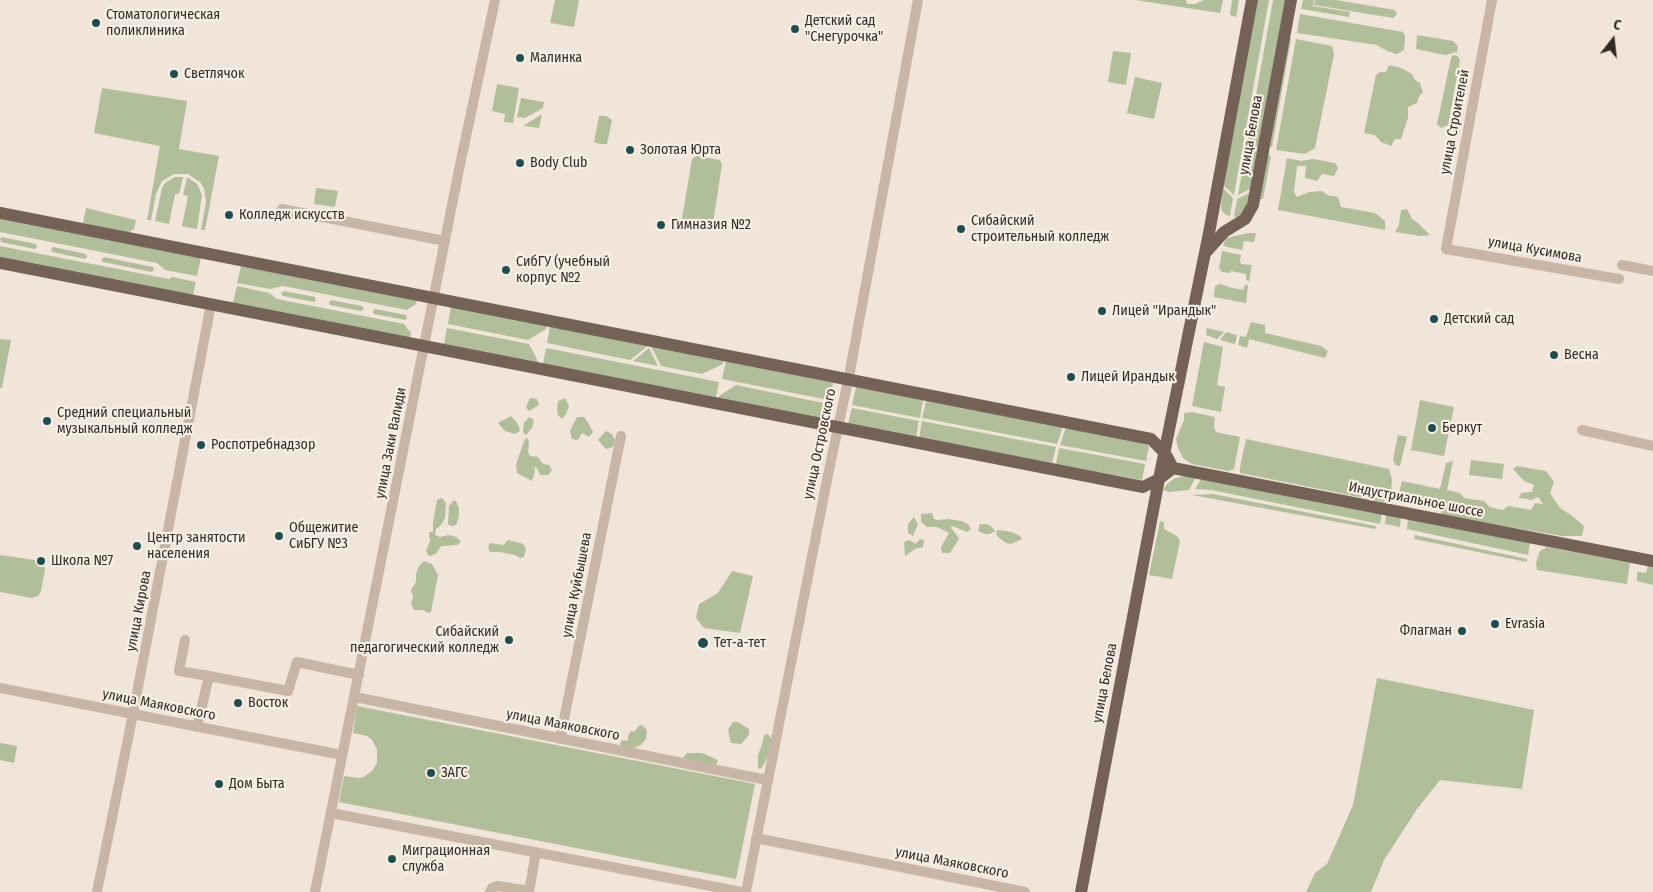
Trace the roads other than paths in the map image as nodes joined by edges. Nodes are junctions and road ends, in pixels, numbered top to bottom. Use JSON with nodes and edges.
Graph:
{"nodes":[{"id":1,"x":495,"y":0,"type":"edge"},
{"id":2,"x":918,"y":0,"type":"edge"},
{"id":3,"x":1252,"y":0,"type":"edge"},
{"id":4,"x":1291,"y":0,"type":"edge"},
{"id":5,"x":1492,"y":0,"type":"edge"},
{"id":6,"x":282,"y":209,"type":"dead end"},
{"id":7,"x":1213,"y":211,"type":"junction"},
{"id":8,"x":0,"y":213,"type":"edge"},
{"id":9,"x":1222,"y":222,"type":"junction"},
{"id":10,"x":1237,"y":224,"type":"junction"},
{"id":11,"x":1209,"y":233,"type":"junction"},
{"id":12,"x":445,"y":241,"type":"junction"},
{"id":13,"x":1446,"y":249,"type":"joint"},
{"id":14,"x":1204,"y":256,"type":"junction"},
{"id":15,"x":0,"y":263,"type":"edge"},
{"id":16,"x":1622,"y":266,"type":"dead end"},
{"id":17,"x":1653,"y":271,"type":"edge"},
{"id":18,"x":1619,"y":279,"type":"dead end"},
{"id":19,"x":434,"y":298,"type":"junction"},
{"id":20,"x":211,"y":304,"type":"junction"},
{"id":21,"x":424,"y":346,"type":"junction"},
{"id":22,"x":848,"y":379,"type":"junction"},
{"id":23,"x":837,"y":427,"type":"junction"},
{"id":24,"x":1170,"y":429,"type":"junction"},
{"id":25,"x":1582,"y":430,"type":"dead end"},
{"id":26,"x":621,"y":436,"type":"dead end"},
{"id":27,"x":1152,"y":438,"type":"junction"},
{"id":28,"x":1653,"y":446,"type":"edge"},
{"id":29,"x":1165,"y":453,"type":"junction"},
{"id":30,"x":1173,"y":468,"type":"junction"},
{"id":31,"x":1159,"y":479,"type":"junction"},
{"id":32,"x":1143,"y":487,"type":"junction"},
{"id":33,"x":1156,"y":496,"type":"junction"},
{"id":34,"x":1653,"y":561,"type":"edge"},
{"id":35,"x":185,"y":640,"type":"dead end"},
{"id":36,"x":359,"y":675,"type":"junction"},
{"id":37,"x":209,"y":676,"type":"junction"},
{"id":38,"x":0,"y":688,"type":"edge"},
{"id":39,"x":354,"y":697,"type":"junction"},
{"id":40,"x":133,"y":714,"type":"junction"},
{"id":41,"x":197,"y":727,"type":"junction"},
{"id":42,"x":560,"y":739,"type":"junction"},
{"id":43,"x":342,"y":755,"type":"junction"},
{"id":44,"x":767,"y":780,"type":"junction"},
{"id":45,"x":331,"y":812,"type":"junction"},
{"id":46,"x":756,"y":838,"type":"junction"},
{"id":47,"x":536,"y":852,"type":"junction"},
{"id":48,"x":529,"y":891,"type":"edge"},
{"id":49,"x":97,"y":892,"type":"edge"},
{"id":50,"x":315,"y":892,"type":"edge"},
{"id":51,"x":490,"y":892,"type":"edge"},
{"id":52,"x":744,"y":892,"type":"edge"},
{"id":53,"x":1025,"y":892,"type":"edge"},
{"id":54,"x":1081,"y":892,"type":"edge"}],
"edges":[{"from":1,"to":12,"type":"street","name":"улица Заки Валиди"},
{"from":2,"to":22,"type":"street","name":"улица Островского"},
{"from":3,"to":7,"type":"main road","name":"улица Белова"},
{"from":4,"to":10,"type":"main road","name":"улица Белова"},
{"from":5,"to":13,"type":"street","name":"улица Строителей"},
{"from":6,"to":12,"type":"street"},
{"from":7,"to":9,"type":"main road"},
{"from":7,"to":11,"type":"main road","name":"улица Белова"},
{"from":8,"to":19,"type":"main road"},
{"from":9,"to":10,"type":"main road"},
{"from":9,"to":11,"type":"main road"},
{"from":10,"to":14,"type":"main road","name":"улица Белова"},
{"from":11,"to":14,"type":"main road","name":"улица Белова"},
{"from":12,"to":19,"type":"street","name":"улица Заки Валиди"},
{"from":13,"to":18,"type":"street","name":"улица Кусимова"},
{"from":14,"to":24,"type":"main road","name":"улица Белова"},
{"from":15,"to":20,"type":"main road"},
{"from":16,"to":17,"type":"street"},
{"from":19,"to":21,"type":"street","name":"улица Заки Валиди"},
{"from":19,"to":22,"type":"main road"},
{"from":20,"to":21,"type":"main road"},
{"from":20,"to":40,"type":"street","name":"улица Кирова"},
{"from":21,"to":23,"type":"main road"},
{"from":21,"to":36,"type":"street","name":"улица Заки Валиди"},
{"from":22,"to":23,"type":"street","name":"улица Островского"},
{"from":22,"to":27,"type":"main road"},
{"from":23,"to":32,"type":"main road"},
{"from":23,"to":44,"type":"street","name":"улица Островского"},
{"from":24,"to":27,"type":"main road"},
{"from":24,"to":29,"type":"main road","name":"улица Белова"},
{"from":25,"to":28,"type":"street"},
{"from":26,"to":42,"type":"street","name":"улица Куйбышева"},
{"from":27,"to":29,"type":"main road"},
{"from":29,"to":30,"type":"main road"},
{"from":29,"to":31,"type":"main road","name":"улица Белова"},
{"from":30,"to":31,"type":"main road"},
{"from":30,"to":34,"type":"main road","name":"Индустриальное шоссе"},
{"from":31,"to":32,"type":"main road"},
{"from":31,"to":33,"type":"main road","name":"улица Белова"},
{"from":32,"to":33,"type":"main road"},
{"from":33,"to":54,"type":"main road","name":"улица Белова"},
{"from":35,"to":37,"type":"street"},
{"from":36,"to":37,"type":"street"},
{"from":36,"to":39,"type":"street","name":"улица Заки Валиди"},
{"from":37,"to":41,"type":"street"},
{"from":38,"to":40,"type":"street","name":"улица Маяковского"},
{"from":39,"to":42,"type":"street","name":"улица Маяковского"},
{"from":39,"to":43,"type":"street","name":"улица Заки Валиди"},
{"from":40,"to":41,"type":"street","name":"улица Маяковского"},
{"from":40,"to":49,"type":"street","name":"улица Кирова"},
{"from":41,"to":43,"type":"street","name":"улица Маяковского"},
{"from":42,"to":44,"type":"street","name":"улица Маяковского"},
{"from":43,"to":45,"type":"street","name":"улица Заки Валиди"},
{"from":44,"to":46,"type":"street","name":"улица Островского"},
{"from":45,"to":47,"type":"street"},
{"from":45,"to":50,"type":"street","name":"улица Заки Валиди"},
{"from":46,"to":52,"type":"street","name":"улица Островского"},
{"from":46,"to":53,"type":"street","name":"улица Маяковского"},
{"from":47,"to":48,"type":"street"},
{"from":47,"to":52,"type":"street"},
{"from":48,"to":51,"type":"street"}]}
